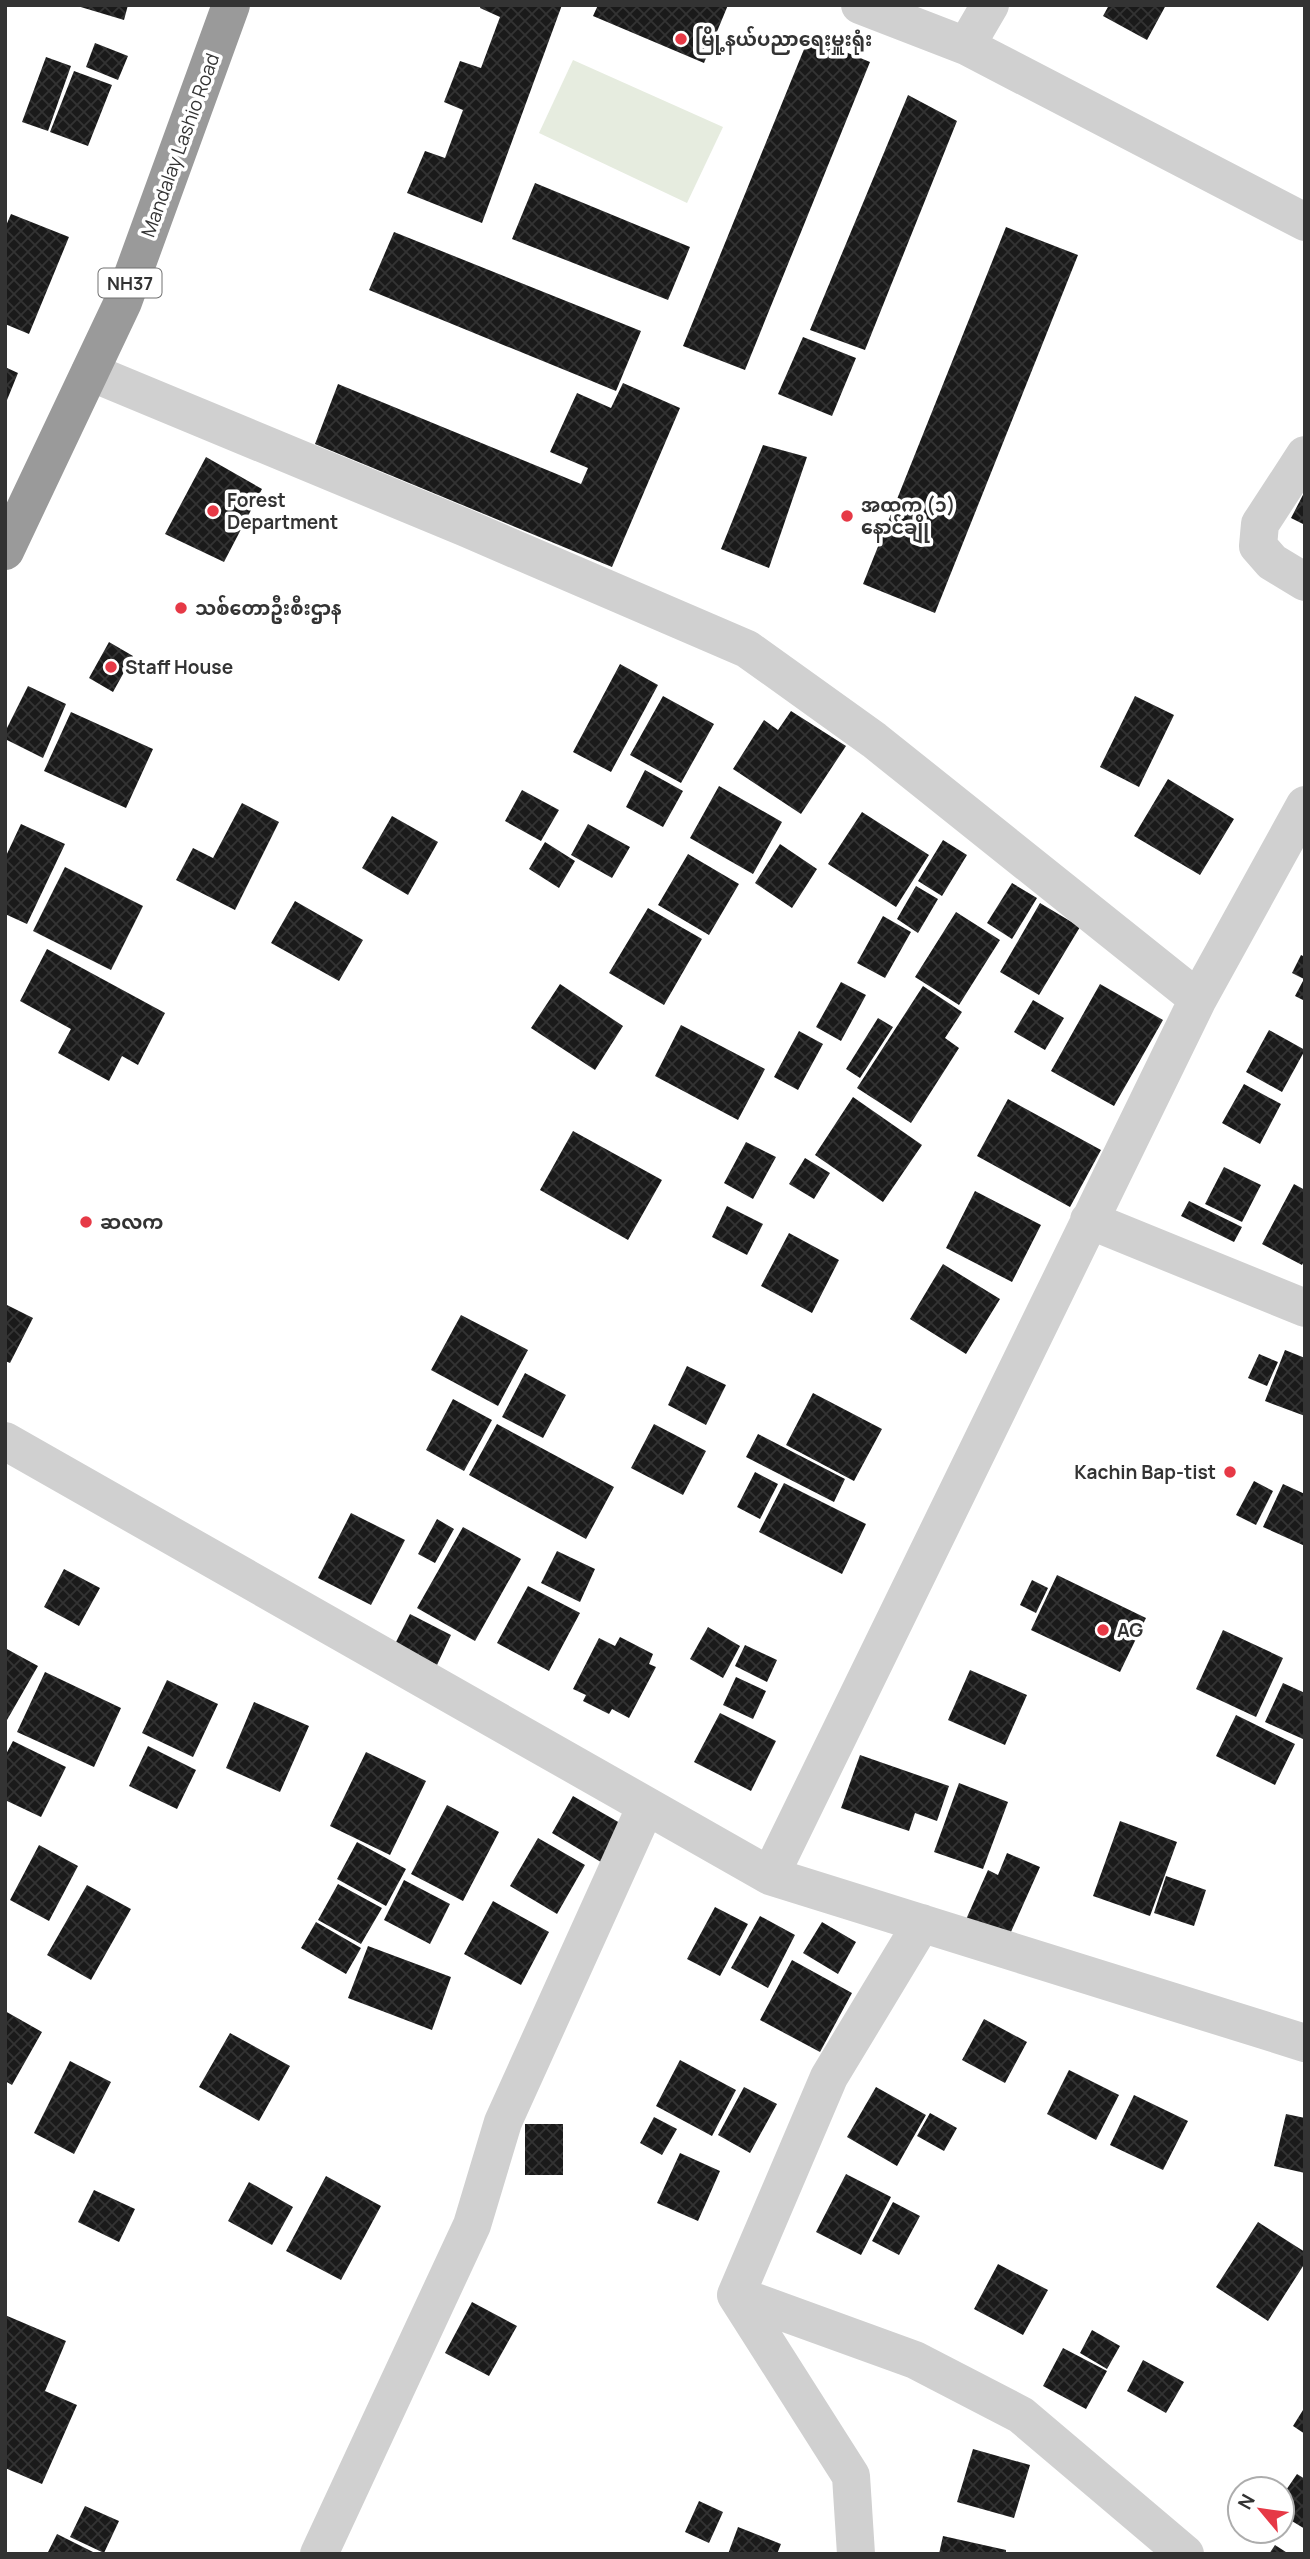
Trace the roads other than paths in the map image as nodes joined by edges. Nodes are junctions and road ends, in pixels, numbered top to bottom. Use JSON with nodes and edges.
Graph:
{"nodes":[{"id":1,"x":231,"y":5,"type":"edge"},
{"id":2,"x":860,"y":5,"type":"edge"},
{"id":3,"x":990,"y":5,"type":"edge"},
{"id":4,"x":966,"y":46,"type":"junction"},
{"id":5,"x":1305,"y":222,"type":"edge"},
{"id":6,"x":90,"y":372,"type":"junction"},
{"id":7,"x":1305,"y":455,"type":"edge"},
{"id":8,"x":6,"y":547,"type":"edge"},
{"id":9,"x":1305,"y":582,"type":"edge"},
{"id":10,"x":1305,"y":805,"type":"edge"},
{"id":11,"x":1198,"y":999,"type":"junction"},
{"id":12,"x":1089,"y":1220,"type":"junction"},
{"id":13,"x":1305,"y":1308,"type":"edge"},
{"id":14,"x":5,"y":1441,"type":"edge"},
{"id":15,"x":646,"y":1806,"type":"junction"},
{"id":16,"x":771,"y":1876,"type":"junction"},
{"id":17,"x":922,"y":1923,"type":"junction"},
{"id":18,"x":1305,"y":2043,"type":"edge"},
{"id":19,"x":736,"y":2295,"type":"junction"},
{"id":20,"x":319,"y":2554,"type":"edge"},
{"id":21,"x":856,"y":2554,"type":"edge"},
{"id":22,"x":1185,"y":2554,"type":"edge"}],
"edges":[{"from":1,"to":6,"type":"highway","name":"Mandalay Lashio Road","number":"NH37"},
{"from":2,"to":4,"type":"street"},
{"from":3,"to":4,"type":"street"},
{"from":4,"to":5,"type":"street"},
{"from":6,"to":8,"type":"highway","name":"Mandalay Lashio Road","number":"NH37"},
{"from":6,"to":11,"type":"street"},
{"from":7,"to":9,"type":"street"},
{"from":10,"to":11,"type":"street"},
{"from":11,"to":12,"type":"street"},
{"from":12,"to":13,"type":"street"},
{"from":12,"to":16,"type":"street"},
{"from":14,"to":15,"type":"street"},
{"from":15,"to":16,"type":"street"},
{"from":15,"to":20,"type":"street"},
{"from":16,"to":17,"type":"street"},
{"from":17,"to":18,"type":"street"},
{"from":17,"to":19,"type":"street"},
{"from":19,"to":21,"type":"street"},
{"from":19,"to":22,"type":"street"}]}
